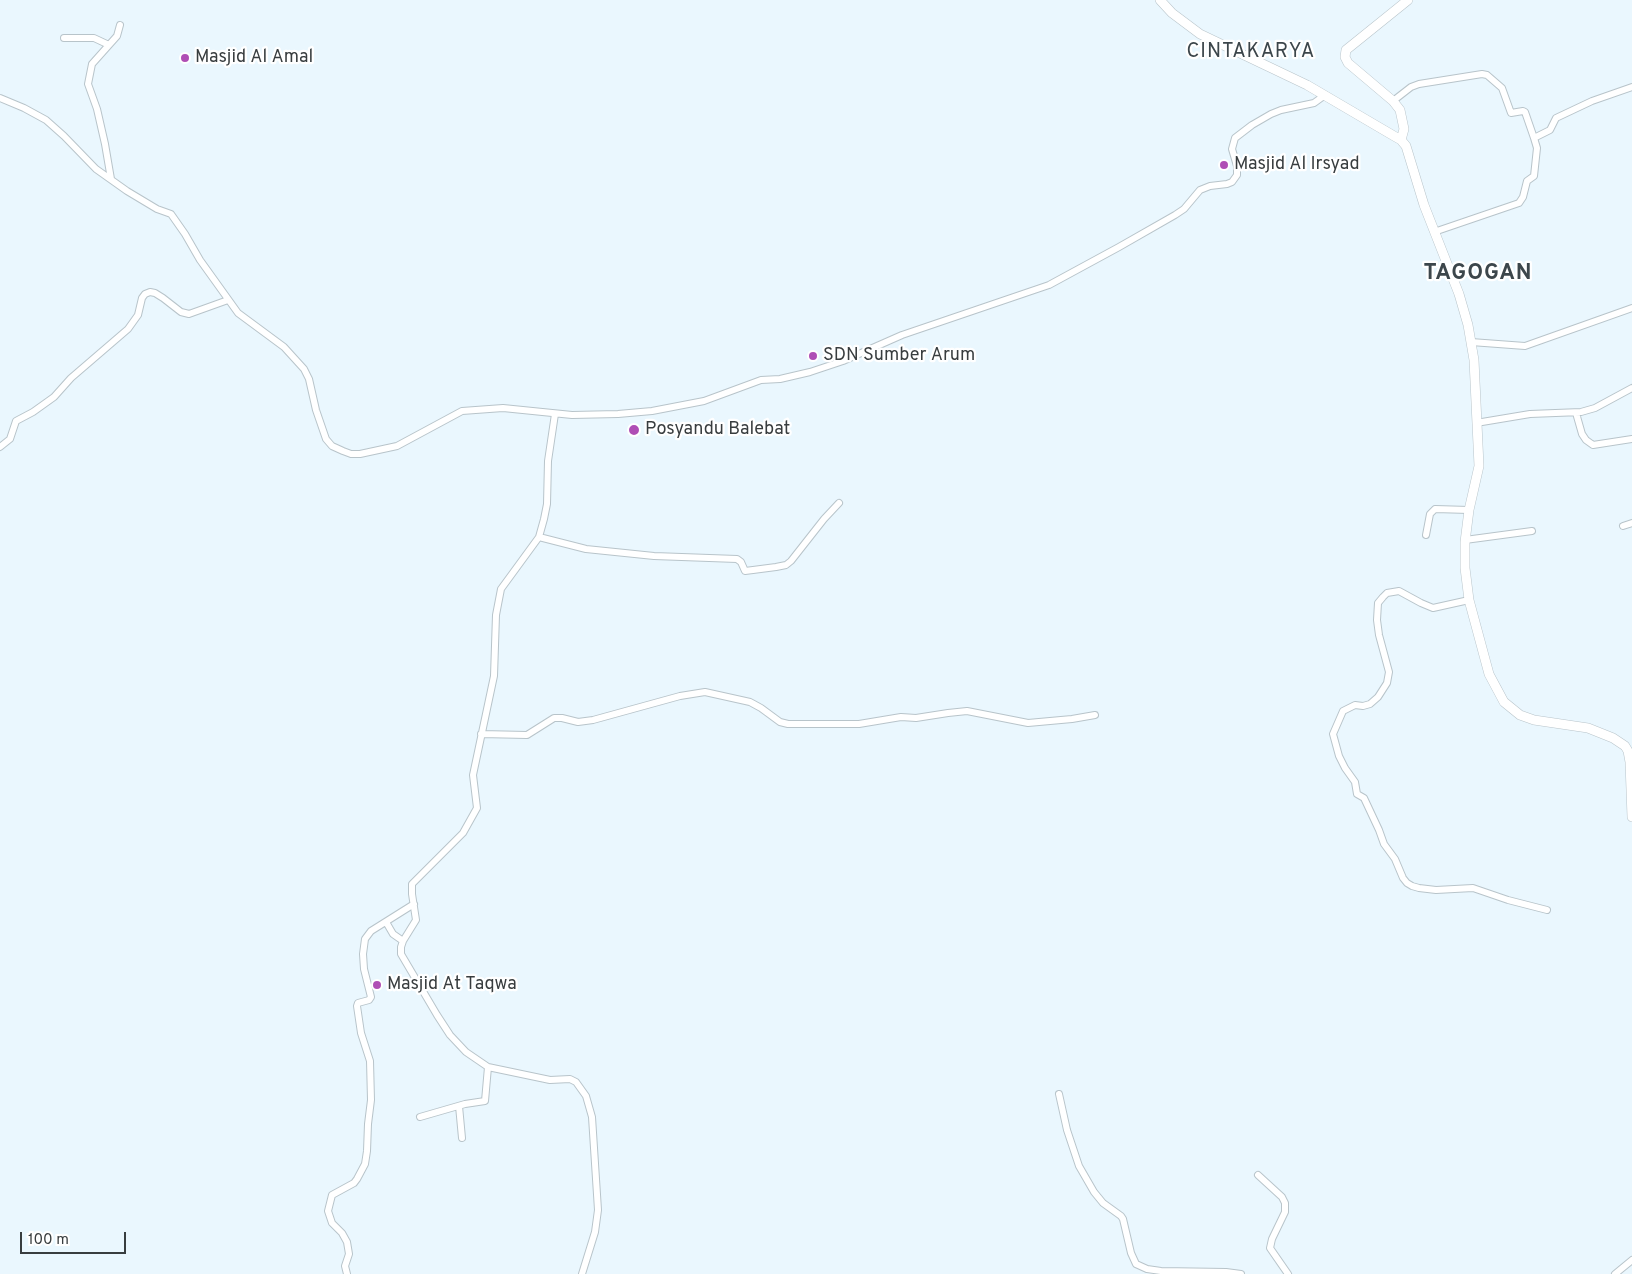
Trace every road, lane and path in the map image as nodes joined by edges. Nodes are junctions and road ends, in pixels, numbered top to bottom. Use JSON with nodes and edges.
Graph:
{"nodes":[{"id":1,"x":1160,"y":0,"type":"edge"},
{"id":2,"x":1408,"y":0,"type":"edge"},
{"id":3,"x":120,"y":25,"type":"dead end"},
{"id":4,"x":64,"y":38,"type":"dead end"},
{"id":5,"x":109,"y":45,"type":"junction"},
{"id":6,"x":1632,"y":87,"type":"edge"},
{"id":7,"x":1325,"y":95,"type":"junction"},
{"id":8,"x":0,"y":98,"type":"edge"},
{"id":9,"x":1393,"y":101,"type":"junction"},
{"id":10,"x":1534,"y":138,"type":"junction"},
{"id":11,"x":1402,"y":140,"type":"junction"},
{"id":12,"x":111,"y":179,"type":"junction"},
{"id":13,"x":1434,"y":232,"type":"junction"},
{"id":14,"x":228,"y":300,"type":"junction"},
{"id":15,"x":1632,"y":308,"type":"edge"},
{"id":16,"x":1471,"y":342,"type":"junction"},
{"id":17,"x":1632,"y":388,"type":"edge"},
{"id":18,"x":1576,"y":413,"type":"junction"},
{"id":19,"x":556,"y":414,"type":"junction"},
{"id":20,"x":1476,"y":424,"type":"junction"},
{"id":21,"x":1632,"y":439,"type":"edge"},
{"id":22,"x":0,"y":447,"type":"edge"},
{"id":23,"x":839,"y":503,"type":"dead end"},
{"id":24,"x":1469,"y":510,"type":"junction"},
{"id":25,"x":1632,"y":523,"type":"edge"},
{"id":26,"x":1622,"y":526,"type":"dead end"},
{"id":27,"x":1532,"y":531,"type":"dead end"},
{"id":28,"x":1426,"y":535,"type":"dead end"},
{"id":29,"x":539,"y":537,"type":"junction"},
{"id":30,"x":1465,"y":540,"type":"junction"},
{"id":31,"x":1469,"y":600,"type":"junction"},
{"id":32,"x":1095,"y":715,"type":"dead end"},
{"id":33,"x":481,"y":734,"type":"junction"},
{"id":34,"x":1632,"y":817,"type":"edge"},
{"id":35,"x":414,"y":904,"type":"junction"},
{"id":36,"x":1547,"y":910,"type":"dead end"},
{"id":37,"x":386,"y":922,"type":"junction"},
{"id":38,"x":403,"y":941,"type":"junction"},
{"id":39,"x":488,"y":1067,"type":"junction"},
{"id":40,"x":1059,"y":1094,"type":"dead end"},
{"id":41,"x":459,"y":1106,"type":"junction"},
{"id":42,"x":420,"y":1117,"type":"dead end"},
{"id":43,"x":462,"y":1138,"type":"dead end"},
{"id":44,"x":1258,"y":1175,"type":"dead end"},
{"id":45,"x":1632,"y":1260,"type":"edge"},
{"id":46,"x":347,"y":1274,"type":"edge"},
{"id":47,"x":582,"y":1274,"type":"edge"},
{"id":48,"x":1241,"y":1274,"type":"edge"},
{"id":49,"x":1288,"y":1274,"type":"edge"},
{"id":50,"x":1615,"y":1274,"type":"edge"}],
"edges":[{"from":1,"to":7,"type":"main road"},
{"from":2,"to":9,"type":"main road"},
{"from":3,"to":5,"type":"street"},
{"from":4,"to":5,"type":"street"},
{"from":5,"to":12,"type":"street"},
{"from":6,"to":10,"type":"street"},
{"from":7,"to":11,"type":"main road"},
{"from":7,"to":19,"type":"street"},
{"from":8,"to":12,"type":"street"},
{"from":9,"to":10,"type":"street"},
{"from":9,"to":11,"type":"main road"},
{"from":10,"to":13,"type":"street"},
{"from":11,"to":13,"type":"main road"},
{"from":12,"to":14,"type":"street"},
{"from":13,"to":16,"type":"main road"},
{"from":14,"to":19,"type":"street"},
{"from":14,"to":22,"type":"street"},
{"from":15,"to":16,"type":"street"},
{"from":16,"to":20,"type":"main road"},
{"from":17,"to":18,"type":"street"},
{"from":18,"to":20,"type":"street"},
{"from":18,"to":21,"type":"street"},
{"from":19,"to":29,"type":"street"},
{"from":20,"to":24,"type":"main road"},
{"from":23,"to":29,"type":"street"},
{"from":24,"to":28,"type":"street"},
{"from":24,"to":30,"type":"main road"},
{"from":25,"to":26,"type":"street"},
{"from":27,"to":30,"type":"street"},
{"from":29,"to":33,"type":"street"},
{"from":30,"to":31,"type":"main road"},
{"from":31,"to":34,"type":"main road"},
{"from":31,"to":36,"type":"street"},
{"from":32,"to":33,"type":"street"},
{"from":33,"to":35,"type":"street"},
{"from":35,"to":37,"type":"street"},
{"from":35,"to":38,"type":"street"},
{"from":37,"to":38,"type":"street"},
{"from":37,"to":46,"type":"street"},
{"from":38,"to":39,"type":"street"},
{"from":39,"to":41,"type":"street"},
{"from":39,"to":47,"type":"street"},
{"from":40,"to":48,"type":"street"},
{"from":41,"to":42,"type":"street"},
{"from":41,"to":43,"type":"street"},
{"from":44,"to":49,"type":"street"},
{"from":45,"to":50,"type":"street"}]}
